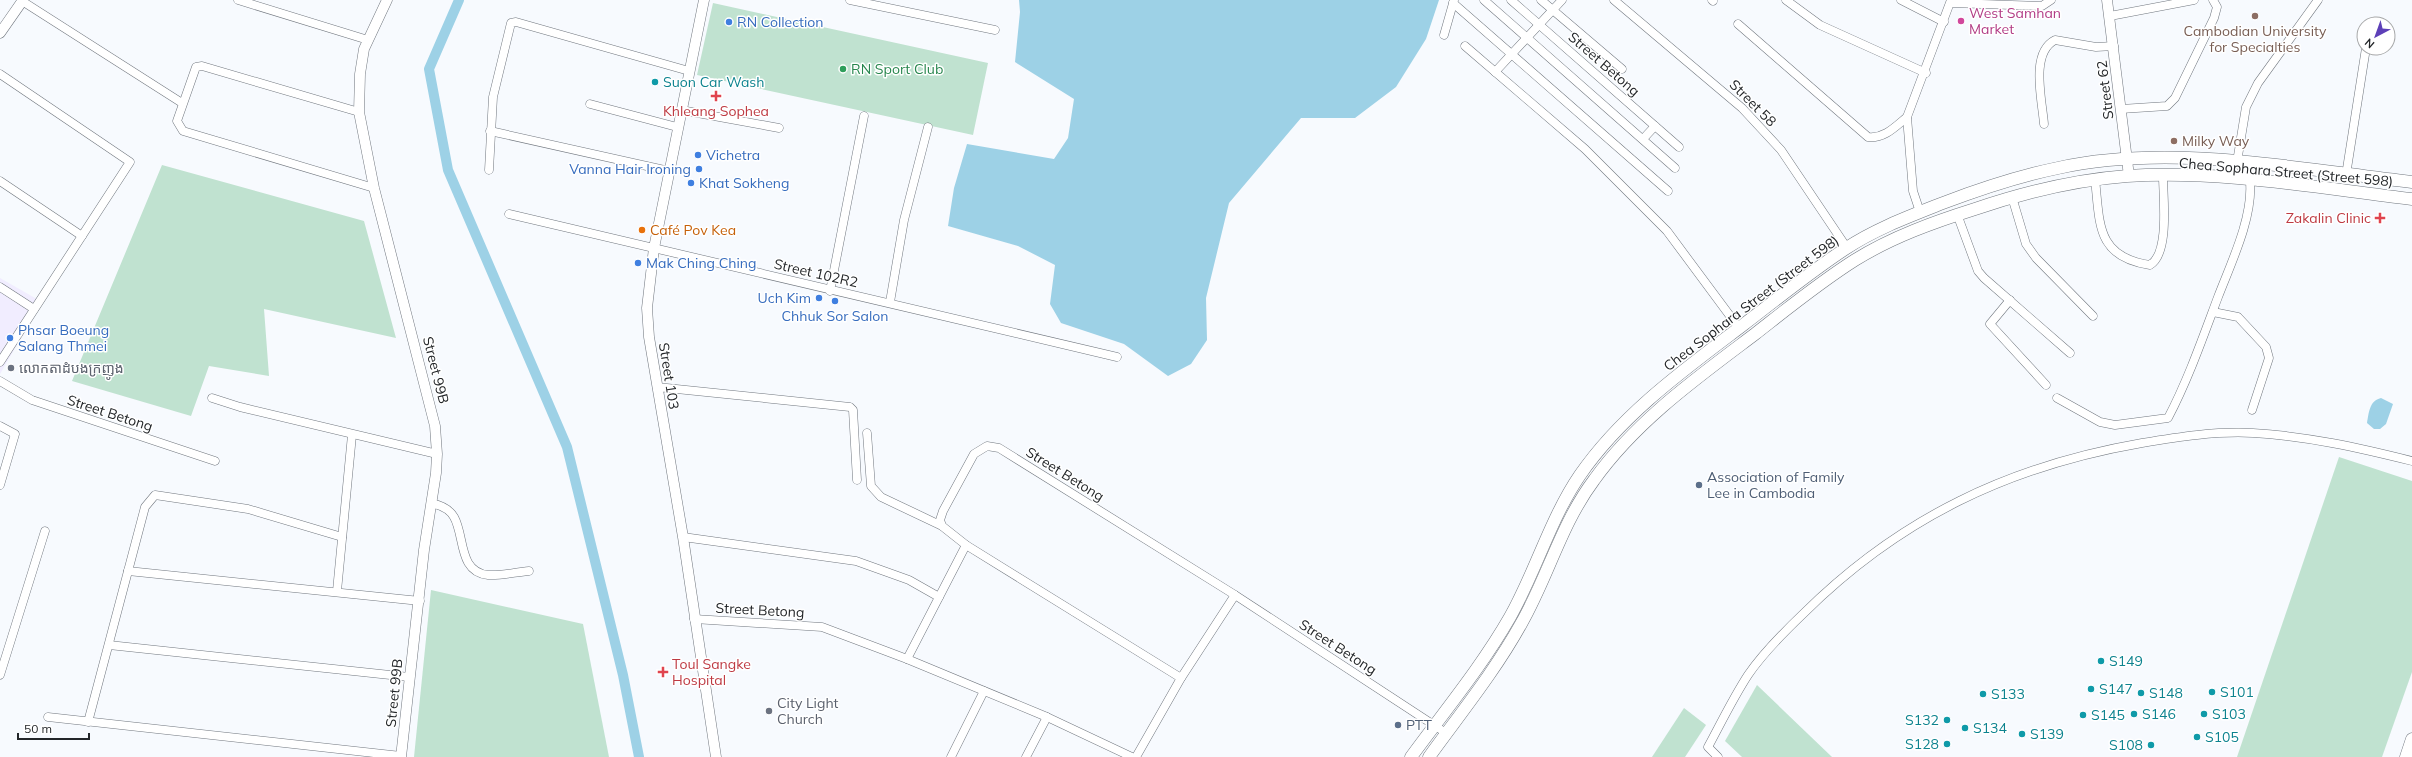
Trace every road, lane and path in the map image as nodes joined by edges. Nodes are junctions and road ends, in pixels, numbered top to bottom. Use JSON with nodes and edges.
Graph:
{"nodes":[{"id":1,"x":22,"y":0,"type":"edge"},
{"id":2,"x":238,"y":0,"type":"edge"},
{"id":3,"x":386,"y":0,"type":"edge"},
{"id":4,"x":704,"y":0,"type":"edge"},
{"id":5,"x":850,"y":0,"type":"edge"},
{"id":6,"x":1484,"y":0,"type":"edge"},
{"id":7,"x":1511,"y":0,"type":"edge"},
{"id":8,"x":1541,"y":0,"type":"edge"},
{"id":9,"x":1562,"y":0,"type":"edge"},
{"id":10,"x":1614,"y":0,"type":"edge"},
{"id":11,"x":1786,"y":0,"type":"edge"},
{"id":12,"x":1901,"y":0,"type":"edge"},
{"id":13,"x":2051,"y":0,"type":"edge"},
{"id":14,"x":2107,"y":0,"type":"edge"},
{"id":15,"x":2194,"y":0,"type":"edge"},
{"id":16,"x":2213,"y":0,"type":"edge"},
{"id":17,"x":2318,"y":0,"type":"edge"},
{"id":18,"x":1951,"y":1,"type":"edge"},
{"id":19,"x":1454,"y":2,"type":"edge"},
{"id":20,"x":888,"y":4,"type":"edge"},
{"id":21,"x":1553,"y":10,"type":"junction"},
{"id":22,"x":2110,"y":16,"type":"junction"},
{"id":23,"x":1944,"y":22,"type":"junction"},
{"id":24,"x":1738,"y":24,"type":"dead end"},
{"id":25,"x":1539,"y":25,"type":"junction"},
{"id":26,"x":1,"y":30,"type":"edge"},
{"id":27,"x":995,"y":30,"type":"dead end"},
{"id":28,"x":1444,"y":35,"type":"dead end"},
{"id":29,"x":1528,"y":37,"type":"junction"},
{"id":30,"x":368,"y":40,"type":"junction"},
{"id":31,"x":1465,"y":46,"type":"dead end"},
{"id":32,"x":2114,"y":46,"type":"junction"},
{"id":33,"x":1512,"y":54,"type":"junction"},
{"id":34,"x":2365,"y":56,"type":"edge"},
{"id":35,"x":1622,"y":69,"type":"dead end"},
{"id":36,"x":689,"y":70,"type":"junction"},
{"id":37,"x":1495,"y":72,"type":"junction"},
{"id":38,"x":1926,"y":73,"type":"junction"},
{"id":39,"x":0,"y":74,"type":"edge"},
{"id":40,"x":182,"y":104,"type":"junction"},
{"id":41,"x":590,"y":104,"type":"dead end"},
{"id":42,"x":2121,"y":109,"type":"junction"},
{"id":43,"x":681,"y":110,"type":"junction"},
{"id":44,"x":359,"y":112,"type":"junction"},
{"id":45,"x":864,"y":116,"type":"dead end"},
{"id":46,"x":1907,"y":117,"type":"junction"},
{"id":47,"x":2044,"y":124,"type":"dead end"},
{"id":48,"x":1655,"y":126,"type":"junction"},
{"id":49,"x":677,"y":127,"type":"junction"},
{"id":50,"x":928,"y":127,"type":"dead end"},
{"id":51,"x":779,"y":128,"type":"dead end"},
{"id":52,"x":490,"y":131,"type":"junction"},
{"id":53,"x":1643,"y":139,"type":"junction"},
{"id":54,"x":1679,"y":147,"type":"dead end"},
{"id":55,"x":2128,"y":159,"type":"junction"},
{"id":56,"x":2237,"y":162,"type":"junction"},
{"id":57,"x":1675,"y":168,"type":"dead end"},
{"id":58,"x":489,"y":170,"type":"dead end"},
{"id":59,"x":669,"y":171,"type":"junction"},
{"id":60,"x":2346,"y":175,"type":"junction"},
{"id":61,"x":2129,"y":176,"type":"junction"},
{"id":62,"x":2163,"y":176,"type":"junction"},
{"id":63,"x":2095,"y":179,"type":"junction"},
{"id":64,"x":0,"y":181,"type":"edge"},
{"id":65,"x":2251,"y":181,"type":"junction"},
{"id":66,"x":2412,"y":182,"type":"edge"},
{"id":67,"x":374,"y":188,"type":"junction"},
{"id":68,"x":1668,"y":192,"type":"dead end"},
{"id":69,"x":2012,"y":197,"type":"junction"},
{"id":70,"x":2412,"y":199,"type":"edge"},
{"id":71,"x":1920,"y":212,"type":"junction"},
{"id":72,"x":509,"y":214,"type":"dead end"},
{"id":73,"x":1958,"y":214,"type":"junction"},
{"id":74,"x":82,"y":236,"type":"junction"},
{"id":75,"x":654,"y":248,"type":"junction"},
{"id":76,"x":1846,"y":248,"type":"junction"},
{"id":77,"x":0,"y":287,"type":"edge"},
{"id":78,"x":830,"y":291,"type":"junction"},
{"id":79,"x":2010,"y":300,"type":"junction"},
{"id":80,"x":890,"y":302,"type":"junction"},
{"id":81,"x":34,"y":309,"type":"junction"},
{"id":82,"x":2212,"y":312,"type":"junction"},
{"id":83,"x":2093,"y":316,"type":"dead end"},
{"id":84,"x":1739,"y":328,"type":"junction"},
{"id":85,"x":2070,"y":352,"type":"dead end"},
{"id":86,"x":1116,"y":357,"type":"dead end"},
{"id":87,"x":0,"y":362,"type":"edge"},
{"id":88,"x":0,"y":381,"type":"edge"},
{"id":89,"x":2046,"y":384,"type":"dead end"},
{"id":90,"x":657,"y":387,"type":"junction"},
{"id":91,"x":212,"y":398,"type":"dead end"},
{"id":92,"x":2057,"y":398,"type":"dead end"},
{"id":93,"x":2252,"y":410,"type":"dead end"},
{"id":94,"x":0,"y":426,"type":"edge"},
{"id":95,"x":867,"y":433,"type":"dead end"},
{"id":96,"x":352,"y":435,"type":"junction"},
{"id":97,"x":437,"y":454,"type":"junction"},
{"id":98,"x":216,"y":461,"type":"dead end"},
{"id":99,"x":2412,"y":461,"type":"edge"},
{"id":100,"x":857,"y":480,"type":"dead end"},
{"id":101,"x":0,"y":486,"type":"edge"},
{"id":102,"x":431,"y":503,"type":"junction"},
{"id":103,"x":942,"y":526,"type":"junction"},
{"id":104,"x":45,"y":532,"type":"dead end"},
{"id":105,"x":342,"y":537,"type":"junction"},
{"id":106,"x":683,"y":537,"type":"junction"},
{"id":107,"x":966,"y":545,"type":"junction"},
{"id":108,"x":128,"y":571,"type":"junction"},
{"id":109,"x":529,"y":571,"type":"dead end"},
{"id":110,"x":337,"y":591,"type":"junction"},
{"id":111,"x":1235,"y":595,"type":"junction"},
{"id":112,"x":939,"y":597,"type":"junction"},
{"id":113,"x":420,"y":601,"type":"junction"},
{"id":114,"x":694,"y":619,"type":"junction"},
{"id":115,"x":109,"y":645,"type":"junction"},
{"id":116,"x":907,"y":659,"type":"junction"},
{"id":117,"x":0,"y":675,"type":"edge"},
{"id":118,"x":409,"y":677,"type":"junction"},
{"id":119,"x":1181,"y":678,"type":"junction"},
{"id":120,"x":984,"y":691,"type":"junction"},
{"id":121,"x":48,"y":717,"type":"dead end"},
{"id":122,"x":1047,"y":717,"type":"junction"},
{"id":123,"x":88,"y":722,"type":"junction"},
{"id":124,"x":1434,"y":726,"type":"junction"},
{"id":125,"x":1446,"y":733,"type":"junction"},
{"id":126,"x":2412,"y":739,"type":"edge"},
{"id":127,"x":401,"y":756,"type":"edge"},
{"id":128,"x":716,"y":757,"type":"edge"},
{"id":129,"x":951,"y":757,"type":"edge"},
{"id":130,"x":1026,"y":757,"type":"edge"},
{"id":131,"x":1132,"y":757,"type":"edge"},
{"id":132,"x":1136,"y":757,"type":"edge"},
{"id":133,"x":1411,"y":757,"type":"edge"},
{"id":134,"x":1428,"y":757,"type":"edge"},
{"id":135,"x":1718,"y":757,"type":"edge"},
{"id":136,"x":2406,"y":757,"type":"edge"}],
"edges":[{"from":1,"to":26,"type":"street"},
{"from":1,"to":40,"type":"street"},
{"from":2,"to":30,"type":"street"},
{"from":3,"to":30,"type":"street","name":"Street 99B"},
{"from":4,"to":36,"type":"street","name":"Street 103"},
{"from":5,"to":20,"type":"street"},
{"from":6,"to":29,"type":"street"},
{"from":7,"to":25,"type":"street","name":"Street Betong"},
{"from":8,"to":21,"type":"street"},
{"from":9,"to":21,"type":"street"},
{"from":10,"to":76,"type":"street","name":"Street 58"},
{"from":11,"to":38,"type":"street"},
{"from":12,"to":23,"type":"street"},
{"from":13,"to":18,"type":"street"},
{"from":14,"to":22,"type":"street","name":"Street 62"},
{"from":15,"to":22,"type":"street"},
{"from":16,"to":42,"type":"street"},
{"from":17,"to":56,"type":"street"},
{"from":18,"to":23,"type":"street"},
{"from":19,"to":28,"type":"street"},
{"from":19,"to":33,"type":"street"},
{"from":20,"to":27,"type":"street"},
{"from":21,"to":25,"type":"street"},
{"from":21,"to":35,"type":"street"},
{"from":22,"to":32,"type":"street","name":"Street 62"},
{"from":23,"to":38,"type":"street"},
{"from":24,"to":46,"type":"street"},
{"from":25,"to":29,"type":"street"},
{"from":25,"to":48,"type":"street","name":"Street Betong"},
{"from":29,"to":33,"type":"street"},
{"from":29,"to":53,"type":"street"},
{"from":30,"to":44,"type":"street","name":"Street 99B"},
{"from":31,"to":37,"type":"street"},
{"from":32,"to":42,"type":"street","name":"Street 62"},
{"from":32,"to":47,"type":"street"},
{"from":33,"to":37,"type":"street"},
{"from":33,"to":68,"type":"street"},
{"from":34,"to":60,"type":"street"},
{"from":36,"to":43,"type":"street","name":"Street 103"},
{"from":36,"to":52,"type":"street"},
{"from":37,"to":84,"type":"street"},
{"from":38,"to":46,"type":"street"},
{"from":39,"to":74,"type":"street"},
{"from":40,"to":44,"type":"street"},
{"from":40,"to":67,"type":"street"},
{"from":41,"to":49,"type":"street"},
{"from":42,"to":55,"type":"street","name":"Street 62"},
{"from":43,"to":49,"type":"street","name":"Street 103"},
{"from":43,"to":51,"type":"street"},
{"from":44,"to":67,"type":"street","name":"Street 99B"},
{"from":45,"to":78,"type":"street"},
{"from":46,"to":71,"type":"street"},
{"from":48,"to":53,"type":"street"},
{"from":48,"to":54,"type":"street","name":"Street Betong"},
{"from":49,"to":59,"type":"street","name":"Street 103"},
{"from":50,"to":80,"type":"street"},
{"from":52,"to":58,"type":"street"},
{"from":52,"to":59,"type":"street"},
{"from":53,"to":57,"type":"street"},
{"from":55,"to":56,"type":"main road","name":"Chea Sophara Street (Street 598)"},
{"from":55,"to":61,"type":"street","name":"Street 62"},
{"from":55,"to":71,"type":"main road","name":"Chea Sophara Street (Street 598)"},
{"from":56,"to":60,"type":"main road","name":"Chea Sophara Street (Street 598)"},
{"from":56,"to":65,"type":"street"},
{"from":59,"to":75,"type":"street","name":"Street 103"},
{"from":60,"to":66,"type":"main road","name":"Chea Sophara Street (Street 598)"},
{"from":61,"to":62,"type":"main road","name":"Chea Sophara Street (Street 598)"},
{"from":61,"to":63,"type":"main road","name":"Chea Sophara Street (Street 598)"},
{"from":62,"to":63,"type":"street"},
{"from":62,"to":65,"type":"main road","name":"Chea Sophara Street (Street 598)"},
{"from":63,"to":69,"type":"main road","name":"Chea Sophara Street (Street 598)"},
{"from":64,"to":74,"type":"street"},
{"from":65,"to":70,"type":"main road","name":"Chea Sophara Street (Street 598)"},
{"from":65,"to":82,"type":"street"},
{"from":67,"to":97,"type":"street","name":"Street 99B"},
{"from":69,"to":73,"type":"main road","name":"Chea Sophara Street (Street 598)"},
{"from":69,"to":83,"type":"street"},
{"from":71,"to":76,"type":"main road","name":"Chea Sophara Street (Street 598)"},
{"from":72,"to":75,"type":"street","name":"Street 102R2"},
{"from":73,"to":79,"type":"street"},
{"from":73,"to":125,"type":"main road","name":"Chea Sophara Street (Street 598)"},
{"from":74,"to":81,"type":"street"},
{"from":75,"to":78,"type":"street","name":"Street 102R2"},
{"from":75,"to":90,"type":"street","name":"Street 103"},
{"from":76,"to":84,"type":"main road","name":"Chea Sophara Street (Street 598)"},
{"from":77,"to":81,"type":"street"},
{"from":78,"to":80,"type":"street","name":"Street 102R2"},
{"from":79,"to":85,"type":"street"},
{"from":79,"to":89,"type":"street"},
{"from":80,"to":86,"type":"street","name":"Street 102R2"},
{"from":81,"to":87,"type":"street"},
{"from":82,"to":92,"type":"street"},
{"from":82,"to":93,"type":"street"},
{"from":84,"to":124,"type":"main road","name":"Chea Sophara Street (Street 598)"},
{"from":88,"to":98,"type":"street","name":"Street Betong"},
{"from":90,"to":100,"type":"street"},
{"from":90,"to":106,"type":"street","name":"Street 103"},
{"from":91,"to":96,"type":"street"},
{"from":94,"to":101,"type":"street"},
{"from":95,"to":103,"type":"street"},
{"from":96,"to":97,"type":"street"},
{"from":96,"to":105,"type":"street"},
{"from":97,"to":102,"type":"street","name":"Street 99B"},
{"from":99,"to":135,"type":"street"},
{"from":102,"to":109,"type":"street"},
{"from":102,"to":113,"type":"street","name":"Street 99B"},
{"from":103,"to":107,"type":"street"},
{"from":103,"to":111,"type":"street","name":"Street Betong"},
{"from":104,"to":117,"type":"street"},
{"from":105,"to":108,"type":"street"},
{"from":105,"to":110,"type":"street"},
{"from":106,"to":112,"type":"street"},
{"from":106,"to":114,"type":"street","name":"Street 103"},
{"from":107,"to":112,"type":"street"},
{"from":107,"to":119,"type":"street"},
{"from":108,"to":110,"type":"street"},
{"from":108,"to":115,"type":"street"},
{"from":110,"to":113,"type":"street"},
{"from":111,"to":119,"type":"street"},
{"from":111,"to":124,"type":"street","name":"Street Betong"},
{"from":112,"to":116,"type":"street"},
{"from":113,"to":118,"type":"street","name":"Street 99B"},
{"from":114,"to":116,"type":"street","name":"Street Betong"},
{"from":114,"to":128,"type":"street","name":"Street 103"},
{"from":115,"to":118,"type":"street"},
{"from":115,"to":123,"type":"street"},
{"from":116,"to":120,"type":"street","name":"Street Betong"},
{"from":118,"to":127,"type":"street","name":"Street 99B"},
{"from":119,"to":132,"type":"street"},
{"from":120,"to":122,"type":"street","name":"Street Betong"},
{"from":120,"to":129,"type":"street"},
{"from":121,"to":123,"type":"street"},
{"from":122,"to":130,"type":"street"},
{"from":122,"to":131,"type":"street","name":"Street Betong"},
{"from":123,"to":127,"type":"street"},
{"from":124,"to":125,"type":"street","name":"Street Betong"},
{"from":124,"to":133,"type":"main road","name":"Chea Sophara Street (Street 598)"},
{"from":125,"to":134,"type":"main road","name":"Chea Sophara Street (Street 598)"},
{"from":126,"to":136,"type":"main road"}]}
